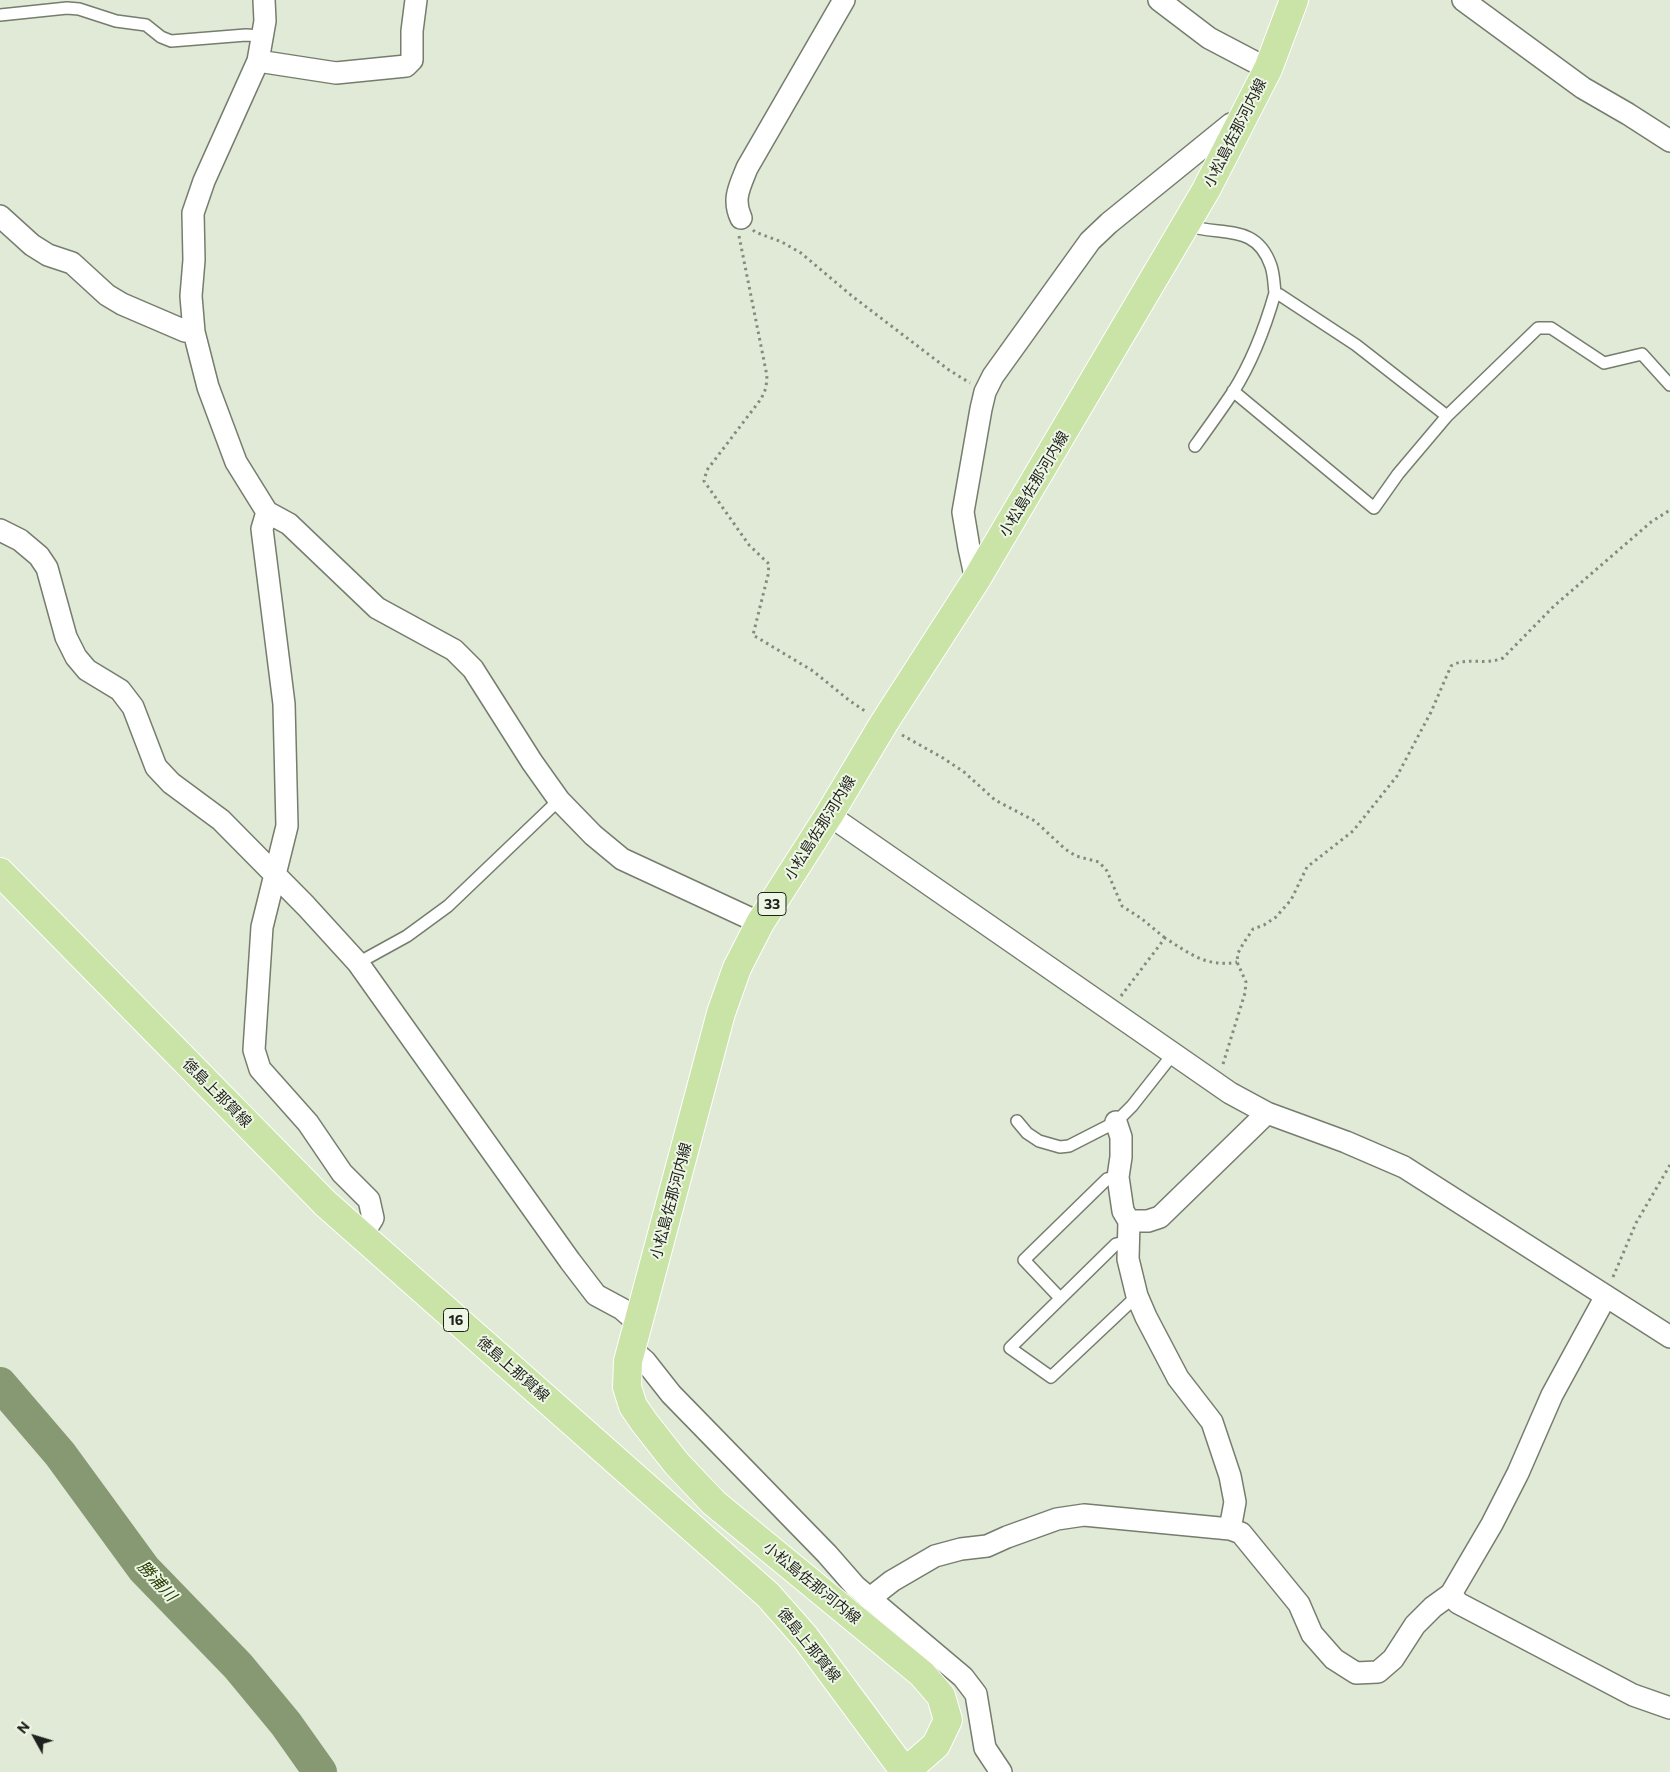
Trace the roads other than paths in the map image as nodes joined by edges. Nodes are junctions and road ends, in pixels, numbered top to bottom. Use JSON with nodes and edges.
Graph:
{"nodes":[{"id":1,"x":264,"y":0,"type":"edge"},
{"id":2,"x":416,"y":0,"type":"edge"},
{"id":3,"x":844,"y":0,"type":"edge"},
{"id":4,"x":1159,"y":0,"type":"edge"},
{"id":5,"x":1294,"y":0,"type":"edge"},
{"id":6,"x":1463,"y":0,"type":"edge"},
{"id":7,"x":0,"y":15,"type":"edge"},
{"id":8,"x":262,"y":36,"type":"junction"},
{"id":9,"x":258,"y":61,"type":"junction"},
{"id":10,"x":1268,"y":69,"type":"junction"},
{"id":11,"x":1242,"y":120,"type":"junction"},
{"id":12,"x":1670,"y":141,"type":"edge"},
{"id":13,"x":0,"y":216,"type":"edge"},
{"id":14,"x":741,"y":218,"type":"road end"},
{"id":15,"x":1186,"y":225,"type":"junction"},
{"id":16,"x":1275,"y":293,"type":"junction"},
{"id":17,"x":194,"y":332,"type":"junction"},
{"id":18,"x":1670,"y":385,"type":"edge"},
{"id":19,"x":1233,"y":391,"type":"junction"},
{"id":20,"x":1448,"y":416,"type":"junction"},
{"id":21,"x":1195,"y":446,"type":"dead end"},
{"id":22,"x":267,"y":512,"type":"junction"},
{"id":23,"x":0,"y":530,"type":"edge"},
{"id":24,"x":976,"y":580,"type":"junction"},
{"id":25,"x":559,"y":800,"type":"junction"},
{"id":26,"x":829,"y":815,"type":"junction"},
{"id":27,"x":0,"y":872,"type":"edge"},
{"id":28,"x":276,"y":876,"type":"junction"},
{"id":29,"x":760,"y":923,"type":"junction"},
{"id":30,"x":358,"y":963,"type":"junction"},
{"id":31,"x":1172,"y":1054,"type":"junction"},
{"id":32,"x":1267,"y":1113,"type":"junction"},
{"id":33,"x":1017,"y":1121,"type":"dead end"},
{"id":34,"x":1116,"y":1122,"type":"junction"},
{"id":35,"x":1118,"y":1177,"type":"junction"},
{"id":36,"x":1129,"y":1231,"type":"junction"},
{"id":37,"x":362,"y":1236,"type":"junction"},
{"id":38,"x":1138,"y":1296,"type":"junction"},
{"id":39,"x":1606,"y":1296,"type":"junction"},
{"id":40,"x":1060,"y":1298,"type":"junction"},
{"id":41,"x":638,"y":1323,"type":"junction"},
{"id":42,"x":1670,"y":1336,"type":"edge"},
{"id":43,"x":631,"y":1349,"type":"junction"},
{"id":44,"x":1230,"y":1529,"type":"junction"},
{"id":45,"x":1451,"y":1594,"type":"junction"},
{"id":46,"x":870,"y":1599,"type":"junction"},
{"id":47,"x":1670,"y":1708,"type":"edge"},
{"id":48,"x":905,"y":1772,"type":"edge"},
{"id":49,"x":1001,"y":1772,"type":"edge"}],
"edges":[{"from":1,"to":8,"type":"street"},
{"from":2,"to":9,"type":"street"},
{"from":3,"to":14,"type":"street"},
{"from":4,"to":10,"type":"street"},
{"from":5,"to":10,"type":"main road","name":"小松島佐那河内線","number":"33"},
{"from":6,"to":12,"type":"street"},
{"from":7,"to":8,"type":"lane"},
{"from":8,"to":9,"type":"street"},
{"from":9,"to":17,"type":"street"},
{"from":10,"to":11,"type":"main road","name":"小松島佐那河内線","number":"33"},
{"from":11,"to":15,"type":"main road","name":"小松島佐那河内線","number":"33"},
{"from":11,"to":24,"type":"street"},
{"from":13,"to":17,"type":"street"},
{"from":15,"to":16,"type":"lane"},
{"from":15,"to":24,"type":"main road","name":"小松島佐那河内線","number":"33"},
{"from":16,"to":19,"type":"lane"},
{"from":16,"to":20,"type":"lane"},
{"from":17,"to":22,"type":"street"},
{"from":18,"to":20,"type":"lane"},
{"from":19,"to":20,"type":"lane"},
{"from":19,"to":21,"type":"lane"},
{"from":22,"to":25,"type":"street"},
{"from":22,"to":28,"type":"street"},
{"from":23,"to":28,"type":"street"},
{"from":24,"to":26,"type":"main road","name":"小松島佐那河内線","number":"33"},
{"from":25,"to":29,"type":"street"},
{"from":25,"to":30,"type":"lane"},
{"from":26,"to":29,"type":"main road","name":"小松島佐那河内線","number":"33"},
{"from":26,"to":31,"type":"street"},
{"from":27,"to":37,"type":"main road","name":"徳島上那賀線","number":"16"},
{"from":28,"to":30,"type":"street"},
{"from":28,"to":37,"type":"street"},
{"from":29,"to":41,"type":"main road","name":"小松島佐那河内線","number":"33"},
{"from":30,"to":41,"type":"street"},
{"from":31,"to":32,"type":"street"},
{"from":31,"to":34,"type":"lane"},
{"from":32,"to":36,"type":"street"},
{"from":32,"to":39,"type":"street"},
{"from":33,"to":34,"type":"lane"},
{"from":34,"to":35,"type":"street"},
{"from":35,"to":36,"type":"street"},
{"from":35,"to":40,"type":"lane"},
{"from":36,"to":38,"type":"street"},
{"from":36,"to":40,"type":"lane"},
{"from":37,"to":48,"type":"main road","name":"徳島上那賀線","number":"16"},
{"from":38,"to":40,"type":"lane"},
{"from":38,"to":44,"type":"street"},
{"from":39,"to":42,"type":"street"},
{"from":39,"to":45,"type":"street"},
{"from":41,"to":43,"type":"main road","name":"小松島佐那河内線","number":"33"},
{"from":43,"to":46,"type":"street"},
{"from":43,"to":48,"type":"main road","name":"小松島佐那河内線","number":"33"},
{"from":44,"to":45,"type":"street"},
{"from":44,"to":46,"type":"street"},
{"from":45,"to":47,"type":"street"},
{"from":46,"to":49,"type":"street"}]}
